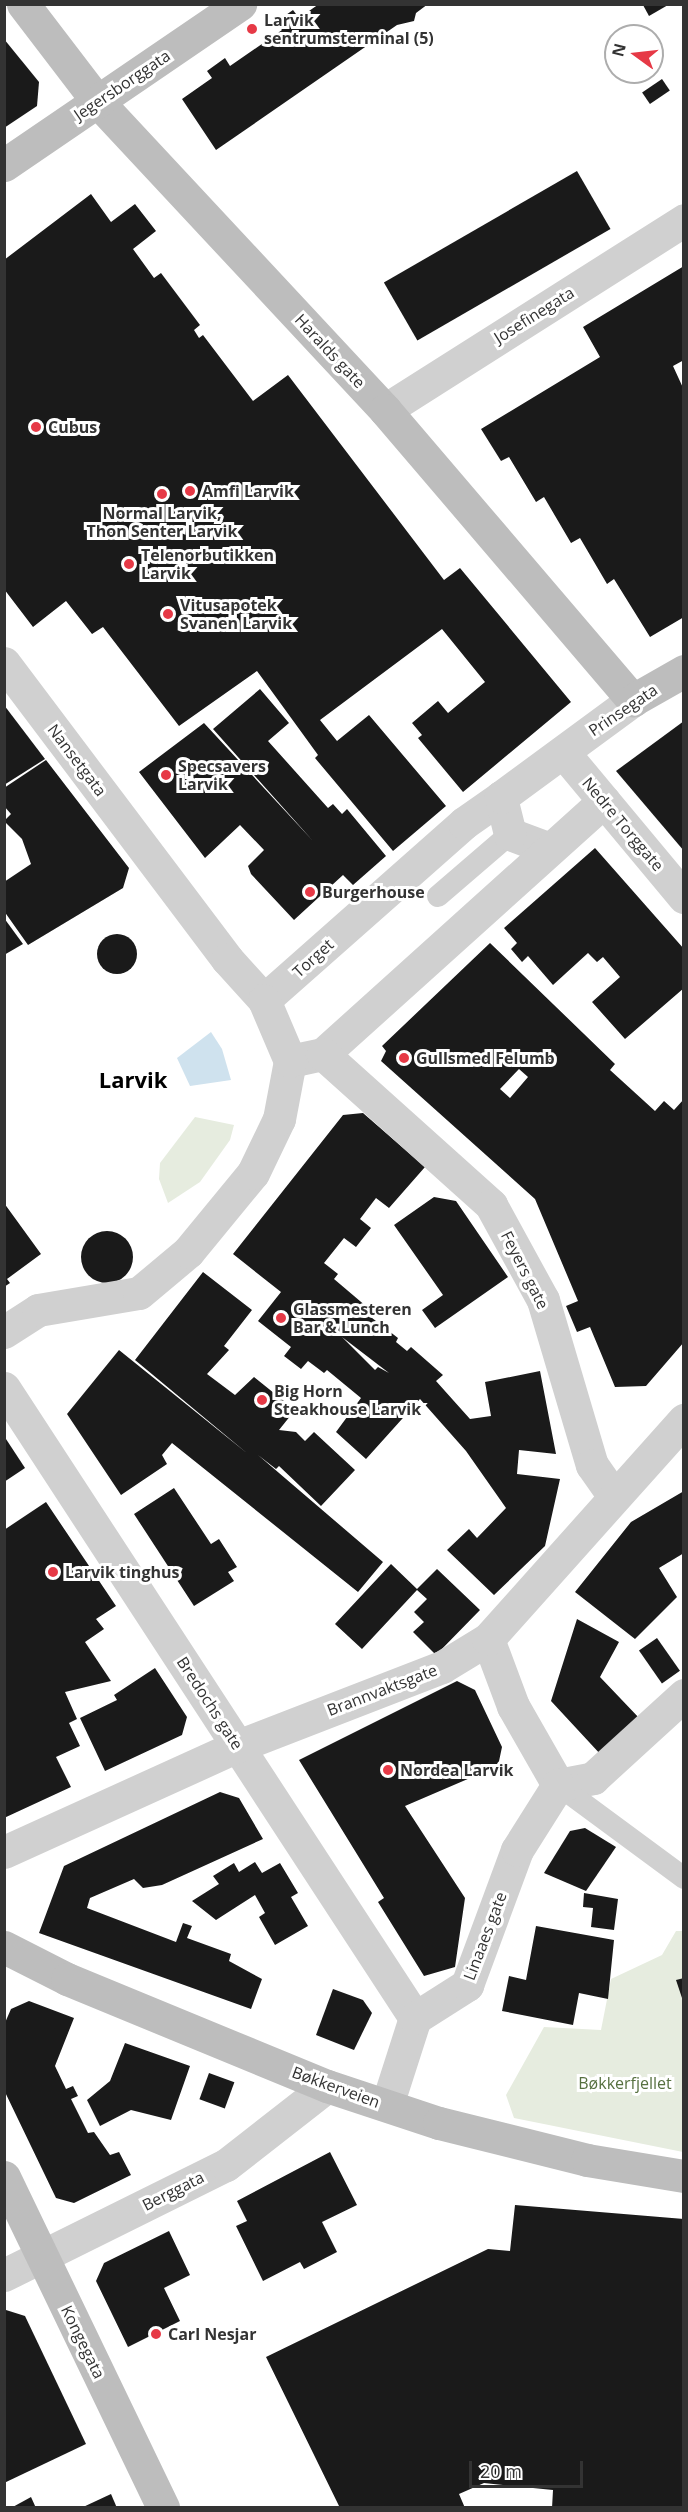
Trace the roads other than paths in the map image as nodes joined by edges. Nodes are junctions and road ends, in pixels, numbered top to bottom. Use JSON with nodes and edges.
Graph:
{"nodes":[{"id":1,"x":23,"y":4,"type":"edge"},
{"id":2,"x":240,"y":4,"type":"edge"},
{"id":3,"x":98,"y":102,"type":"junction"},
{"id":4,"x":4,"y":165,"type":"edge"},
{"id":5,"x":684,"y":220,"type":"edge"},
{"id":6,"x":384,"y":410,"type":"junction"},
{"id":7,"x":4,"y":663,"type":"edge"},
{"id":8,"x":684,"y":671,"type":"edge"},
{"id":9,"x":633,"y":700,"type":"junction"},
{"id":10,"x":563,"y":752,"type":"junction"},
{"id":11,"x":501,"y":797,"type":"junction"},
{"id":12,"x":604,"y":801,"type":"junction"},
{"id":13,"x":510,"y":834,"type":"junction"},
{"id":14,"x":550,"y":849,"type":"junction"},
{"id":15,"x":438,"y":896,"type":"dead end"},
{"id":16,"x":684,"y":897,"type":"edge"},
{"id":17,"x":264,"y":1000,"type":"junction"},
{"id":18,"x":323,"y":1054,"type":"junction"},
{"id":19,"x":290,"y":1061,"type":"junction"},
{"id":20,"x":4,"y":1332,"type":"edge"},
{"id":21,"x":4,"y":1388,"type":"edge"},
{"id":22,"x":684,"y":1420,"type":"edge"},
{"id":23,"x":614,"y":1496,"type":"junction"},
{"id":24,"x":489,"y":1639,"type":"junction"},
{"id":25,"x":684,"y":1695,"type":"edge"},
{"id":26,"x":238,"y":1746,"type":"junction"},
{"id":27,"x":558,"y":1785,"type":"junction"},
{"id":28,"x":4,"y":1851,"type":"edge"},
{"id":29,"x":684,"y":1878,"type":"edge"},
{"id":30,"x":4,"y":1947,"type":"edge"},
{"id":31,"x":415,"y":2018,"type":"junction"},
{"id":32,"x":327,"y":2086,"type":"junction"},
{"id":33,"x":387,"y":2105,"type":"junction"},
{"id":34,"x":684,"y":2176,"type":"edge"},
{"id":35,"x":4,"y":2177,"type":"edge"},
{"id":36,"x":42,"y":2257,"type":"junction"},
{"id":37,"x":4,"y":2275,"type":"edge"},
{"id":38,"x":163,"y":2508,"type":"edge"}],
"edges":[{"from":1,"to":3,"type":"main road","name":"Haralds gate"},
{"from":2,"to":3,"type":"main road","name":"Jegersborggata"},
{"from":3,"to":4,"type":"main road","name":"Jegersborggata"},
{"from":3,"to":6,"type":"main road","name":"Haralds gate"},
{"from":5,"to":6,"type":"street","name":"Josefinegata"},
{"from":6,"to":9,"type":"main road","name":"Haralds gate"},
{"from":7,"to":17,"type":"street","name":"Nansetgata"},
{"from":8,"to":9,"type":"main road","name":"Prinsegata"},
{"from":9,"to":10,"type":"street","name":"Prinsegata"},
{"from":10,"to":11,"type":"street","name":"Torget"},
{"from":10,"to":12,"type":"street","name":"Nedre Torggate"},
{"from":11,"to":13,"type":"street"},
{"from":11,"to":17,"type":"street","name":"Torget"},
{"from":12,"to":14,"type":"street"},
{"from":12,"to":16,"type":"street","name":"Nedre Torggate"},
{"from":13,"to":14,"type":"street"},
{"from":13,"to":15,"type":"lane"},
{"from":14,"to":18,"type":"street"},
{"from":17,"to":19,"type":"street"},
{"from":18,"to":19,"type":"street"},
{"from":18,"to":23,"type":"street","name":"Feyers gate"},
{"from":19,"to":20,"type":"street"},
{"from":21,"to":26,"type":"street","name":"Bredochs gate"},
{"from":22,"to":23,"type":"street","name":"Brannvaktsgate"},
{"from":23,"to":24,"type":"street","name":"Brannvaktsgate"},
{"from":24,"to":26,"type":"street","name":"Brannvaktsgate"},
{"from":24,"to":27,"type":"street"},
{"from":25,"to":27,"type":"street"},
{"from":26,"to":28,"type":"street","name":"Brannvaktsgate"},
{"from":26,"to":31,"type":"street","name":"Bredochs gate"},
{"from":27,"to":29,"type":"lane"},
{"from":27,"to":31,"type":"street","name":"Linaaes gate"},
{"from":30,"to":32,"type":"main road","name":"Bøkkerveien"},
{"from":31,"to":33,"type":"street"},
{"from":32,"to":33,"type":"main road","name":"Bøkkerveien"},
{"from":32,"to":36,"type":"street","name":"Berggata"},
{"from":33,"to":34,"type":"main road","name":"Bøkkerveien"},
{"from":35,"to":36,"type":"main road","name":"Kongegata"},
{"from":36,"to":37,"type":"street","name":"Berggata"},
{"from":36,"to":38,"type":"main road","name":"Kongegata"}]}
